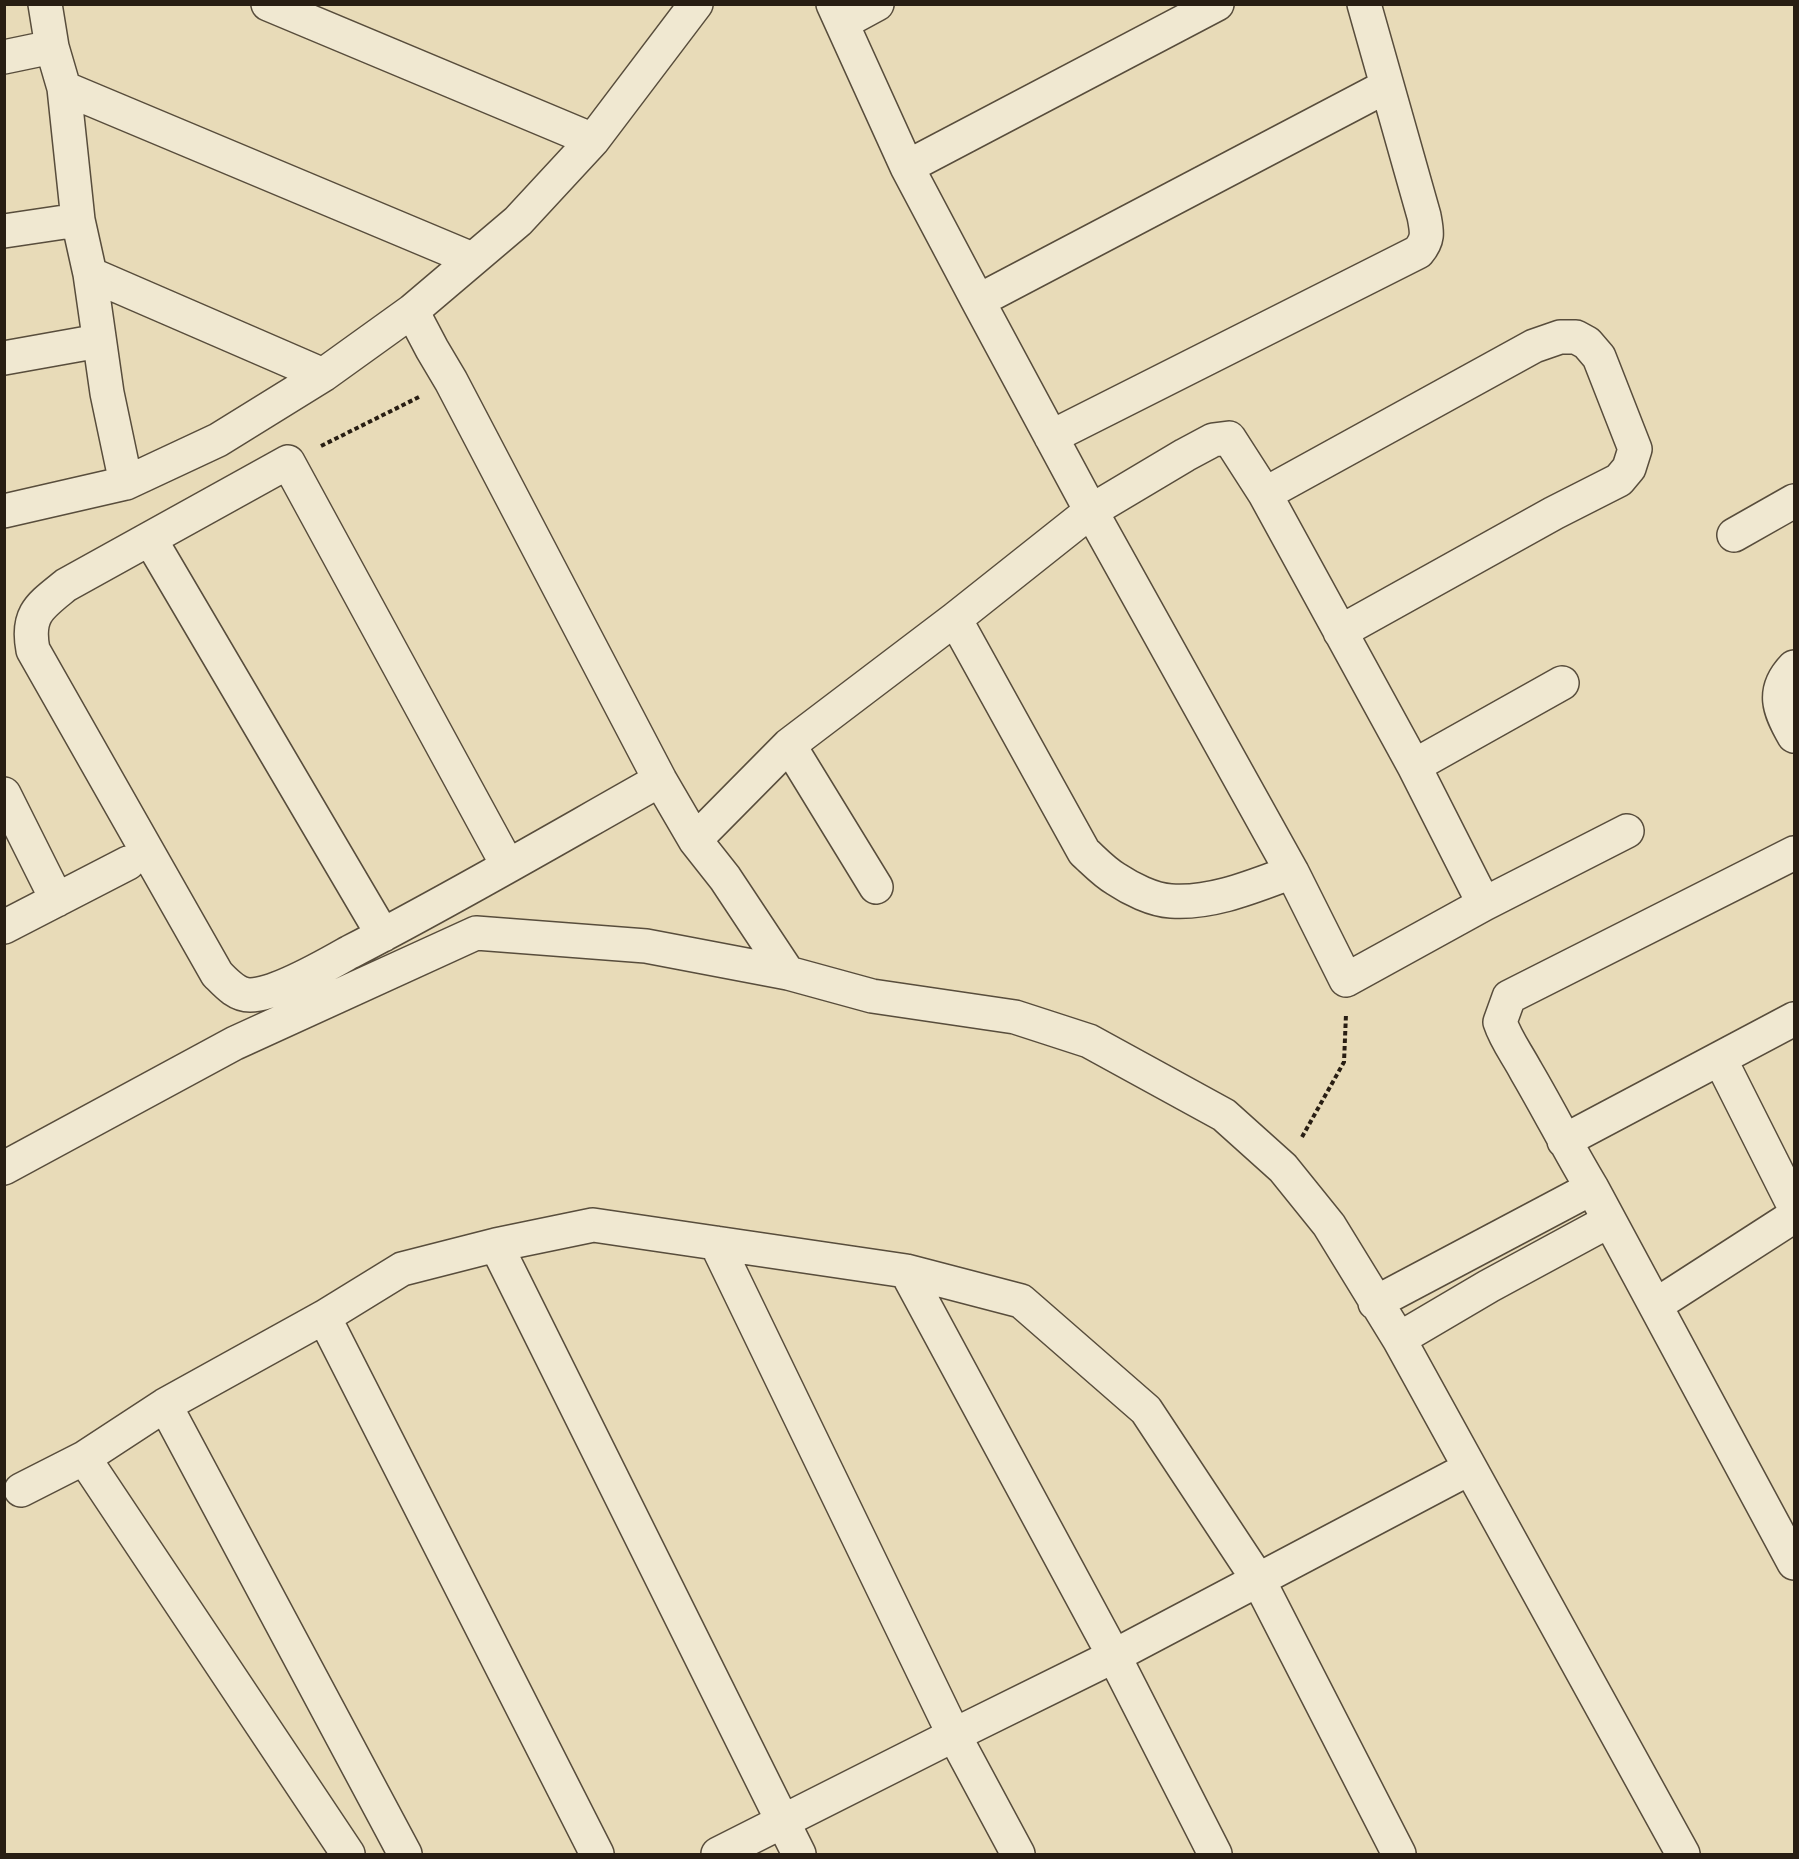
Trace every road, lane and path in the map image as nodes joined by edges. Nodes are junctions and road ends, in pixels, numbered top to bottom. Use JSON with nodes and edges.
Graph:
{"nodes":[{"id":1,"x":45,"y":4,"type":"edge"},
{"id":2,"x":268,"y":4,"type":"edge"},
{"id":3,"x":696,"y":4,"type":"edge"},
{"id":4,"x":877,"y":4,"type":"edge"},
{"id":5,"x":1217,"y":4,"type":"edge"},
{"id":6,"x":1364,"y":4,"type":"edge"},
{"id":7,"x":837,"y":14,"type":"edge"},
{"id":8,"x":52,"y":47,"type":"junction"},
{"id":9,"x":4,"y":57,"type":"edge"},
{"id":10,"x":1387,"y":86,"type":"junction"},
{"id":11,"x":64,"y":88,"type":"junction"},
{"id":12,"x":593,"y":140,"type":"junction"},
{"id":13,"x":907,"y":166,"type":"junction"},
{"id":14,"x":78,"y":220,"type":"junction"},
{"id":15,"x":4,"y":231,"type":"edge"},
{"id":16,"x":472,"y":259,"type":"junction"},
{"id":17,"x":90,"y":274,"type":"junction"},
{"id":18,"x":978,"y":301,"type":"junction"},
{"id":19,"x":412,"y":311,"type":"junction"},
{"id":20,"x":99,"y":341,"type":"junction"},
{"id":21,"x":4,"y":358,"type":"edge"},
{"id":22,"x":323,"y":375,"type":"junction"},
{"id":23,"x":451,"y":381,"type":"junction"},
{"id":24,"x":1051,"y":437,"type":"junction"},
{"id":25,"x":288,"y":462,"type":"junction"},
{"id":26,"x":126,"y":483,"type":"junction"},
{"id":27,"x":1265,"y":494,"type":"junction"},
{"id":28,"x":1794,"y":501,"type":"edge"},
{"id":29,"x":4,"y":511,"type":"edge"},
{"id":30,"x":1091,"y":511,"type":"junction"},
{"id":31,"x":1734,"y":534,"type":"dead end"},
{"id":32,"x":150,"y":538,"type":"junction"},
{"id":33,"x":955,"y":619,"type":"junction"},
{"id":34,"x":1340,"y":632,"type":"junction"},
{"id":35,"x":1794,"y":667,"type":"edge"},
{"id":36,"x":1562,"y":683,"type":"dead end"},
{"id":37,"x":1794,"y":736,"type":"edge"},
{"id":38,"x":789,"y":745,"type":"junction"},
{"id":39,"x":1414,"y":766,"type":"junction"},
{"id":40,"x":660,"y":780,"type":"junction"},
{"id":41,"x":4,"y":794,"type":"edge"},
{"id":42,"x":1627,"y":831,"type":"dead end"},
{"id":43,"x":695,"y":840,"type":"junction"},
{"id":44,"x":1794,"y":853,"type":"edge"},
{"id":45,"x":128,"y":863,"type":"dead end"},
{"id":46,"x":508,"y":866,"type":"junction"},
{"id":47,"x":1292,"y":873,"type":"junction"},
{"id":48,"x":876,"y":887,"type":"dead end"},
{"id":49,"x":57,"y":900,"type":"junction"},
{"id":50,"x":1484,"y":904,"type":"junction"},
{"id":51,"x":4,"y":927,"type":"edge"},
{"id":52,"x":383,"y":935,"type":"junction"},
{"id":53,"x":788,"y":973,"type":"junction"},
{"id":54,"x":1346,"y":980,"type":"junction"},
{"id":55,"x":1794,"y":1019,"type":"edge"},
{"id":56,"x":1720,"y":1059,"type":"junction"},
{"id":57,"x":1564,"y":1141,"type":"junction"},
{"id":58,"x":4,"y":1168,"type":"edge"},
{"id":59,"x":1283,"y":1168,"type":"junction"},
{"id":60,"x":1592,"y":1188,"type":"junction"},
{"id":61,"x":1794,"y":1206,"type":"edge"},
{"id":62,"x":1794,"y":1216,"type":"edge"},
{"id":63,"x":1609,"y":1221,"type":"junction"},
{"id":64,"x":716,"y":1242,"type":"junction"},
{"id":65,"x":496,"y":1245,"type":"junction"},
{"id":66,"x":906,"y":1271,"type":"junction"},
{"id":67,"x":1376,"y":1303,"type":"junction"},
{"id":68,"x":1656,"y":1305,"type":"junction"},
{"id":69,"x":324,"y":1317,"type":"junction"},
{"id":70,"x":1399,"y":1339,"type":"junction"},
{"id":71,"x":165,"y":1405,"type":"junction"},
{"id":72,"x":84,"y":1458,"type":"junction"},
{"id":73,"x":1470,"y":1467,"type":"junction"},
{"id":74,"x":21,"y":1490,"type":"dead end"},
{"id":75,"x":1794,"y":1563,"type":"edge"},
{"id":76,"x":1259,"y":1581,"type":"junction"},
{"id":77,"x":1114,"y":1656,"type":"junction"},
{"id":78,"x":954,"y":1735,"type":"junction"},
{"id":79,"x":781,"y":1822,"type":"junction"},
{"id":80,"x":348,"y":1854,"type":"edge"},
{"id":81,"x":405,"y":1854,"type":"edge"},
{"id":82,"x":597,"y":1854,"type":"edge"},
{"id":83,"x":718,"y":1854,"type":"edge"},
{"id":84,"x":799,"y":1854,"type":"edge"},
{"id":85,"x":1018,"y":1854,"type":"edge"},
{"id":86,"x":1215,"y":1854,"type":"edge"},
{"id":87,"x":1399,"y":1854,"type":"edge"},
{"id":88,"x":1683,"y":1854,"type":"edge"}],
"edges":[{"from":1,"to":8,"type":"street"},
{"from":2,"to":12,"type":"street"},
{"from":3,"to":12,"type":"street"},
{"from":4,"to":7,"type":"street"},
{"from":5,"to":13,"type":"street"},
{"from":6,"to":10,"type":"street"},
{"from":7,"to":13,"type":"street"},
{"from":8,"to":9,"type":"street"},
{"from":8,"to":11,"type":"street"},
{"from":10,"to":18,"type":"street"},
{"from":10,"to":24,"type":"street"},
{"from":11,"to":14,"type":"street"},
{"from":11,"to":16,"type":"street"},
{"from":12,"to":16,"type":"street"},
{"from":13,"to":18,"type":"street"},
{"from":14,"to":15,"type":"street"},
{"from":14,"to":17,"type":"street"},
{"from":16,"to":19,"type":"street"},
{"from":17,"to":20,"type":"street"},
{"from":17,"to":22,"type":"street"},
{"from":18,"to":24,"type":"street"},
{"from":19,"to":22,"type":"street"},
{"from":19,"to":23,"type":"street"},
{"from":20,"to":21,"type":"street"},
{"from":20,"to":26,"type":"street"},
{"from":22,"to":26,"type":"street"},
{"from":23,"to":25,"type":"path"},
{"from":23,"to":40,"type":"street"},
{"from":24,"to":30,"type":"street"},
{"from":25,"to":32,"type":"street"},
{"from":25,"to":46,"type":"street"},
{"from":26,"to":29,"type":"street"},
{"from":27,"to":30,"type":"street"},
{"from":27,"to":34,"type":"street"},
{"from":27,"to":34,"type":"street"},
{"from":28,"to":31,"type":"street"},
{"from":30,"to":33,"type":"street"},
{"from":30,"to":47,"type":"street"},
{"from":32,"to":52,"type":"street"},
{"from":32,"to":52,"type":"street"},
{"from":33,"to":38,"type":"street"},
{"from":33,"to":47,"type":"street"},
{"from":34,"to":39,"type":"street"},
{"from":35,"to":37,"type":"street"},
{"from":36,"to":39,"type":"street"},
{"from":38,"to":43,"type":"street"},
{"from":38,"to":48,"type":"street"},
{"from":39,"to":50,"type":"street"},
{"from":40,"to":43,"type":"street"},
{"from":40,"to":46,"type":"street"},
{"from":41,"to":49,"type":"street"},
{"from":42,"to":50,"type":"street"},
{"from":43,"to":53,"type":"street"},
{"from":44,"to":57,"type":"street"},
{"from":45,"to":49,"type":"street"},
{"from":46,"to":52,"type":"street"},
{"from":47,"to":54,"type":"street"},
{"from":49,"to":51,"type":"street"},
{"from":50,"to":54,"type":"street"},
{"from":53,"to":58,"type":"street"},
{"from":53,"to":59,"type":"street"},
{"from":54,"to":59,"type":"path"},
{"from":55,"to":56,"type":"street"},
{"from":56,"to":57,"type":"street"},
{"from":56,"to":61,"type":"street"},
{"from":57,"to":60,"type":"street"},
{"from":59,"to":67,"type":"street"},
{"from":60,"to":63,"type":"street"},
{"from":60,"to":67,"type":"street"},
{"from":62,"to":68,"type":"street"},
{"from":63,"to":68,"type":"street"},
{"from":63,"to":70,"type":"street"},
{"from":64,"to":65,"type":"street"},
{"from":64,"to":66,"type":"street"},
{"from":64,"to":78,"type":"street"},
{"from":65,"to":69,"type":"street"},
{"from":65,"to":79,"type":"street"},
{"from":66,"to":76,"type":"street"},
{"from":66,"to":77,"type":"street"},
{"from":67,"to":70,"type":"street"},
{"from":68,"to":75,"type":"street"},
{"from":69,"to":71,"type":"street"},
{"from":69,"to":82,"type":"street"},
{"from":70,"to":73,"type":"street"},
{"from":71,"to":72,"type":"street"},
{"from":71,"to":81,"type":"street"},
{"from":72,"to":74,"type":"street"},
{"from":72,"to":80,"type":"street"},
{"from":73,"to":76,"type":"street"},
{"from":73,"to":88,"type":"street"},
{"from":76,"to":77,"type":"street"},
{"from":76,"to":87,"type":"street"},
{"from":77,"to":78,"type":"street"},
{"from":77,"to":86,"type":"street"},
{"from":78,"to":79,"type":"street"},
{"from":78,"to":85,"type":"street"},
{"from":79,"to":83,"type":"street"},
{"from":79,"to":84,"type":"street"}]}
